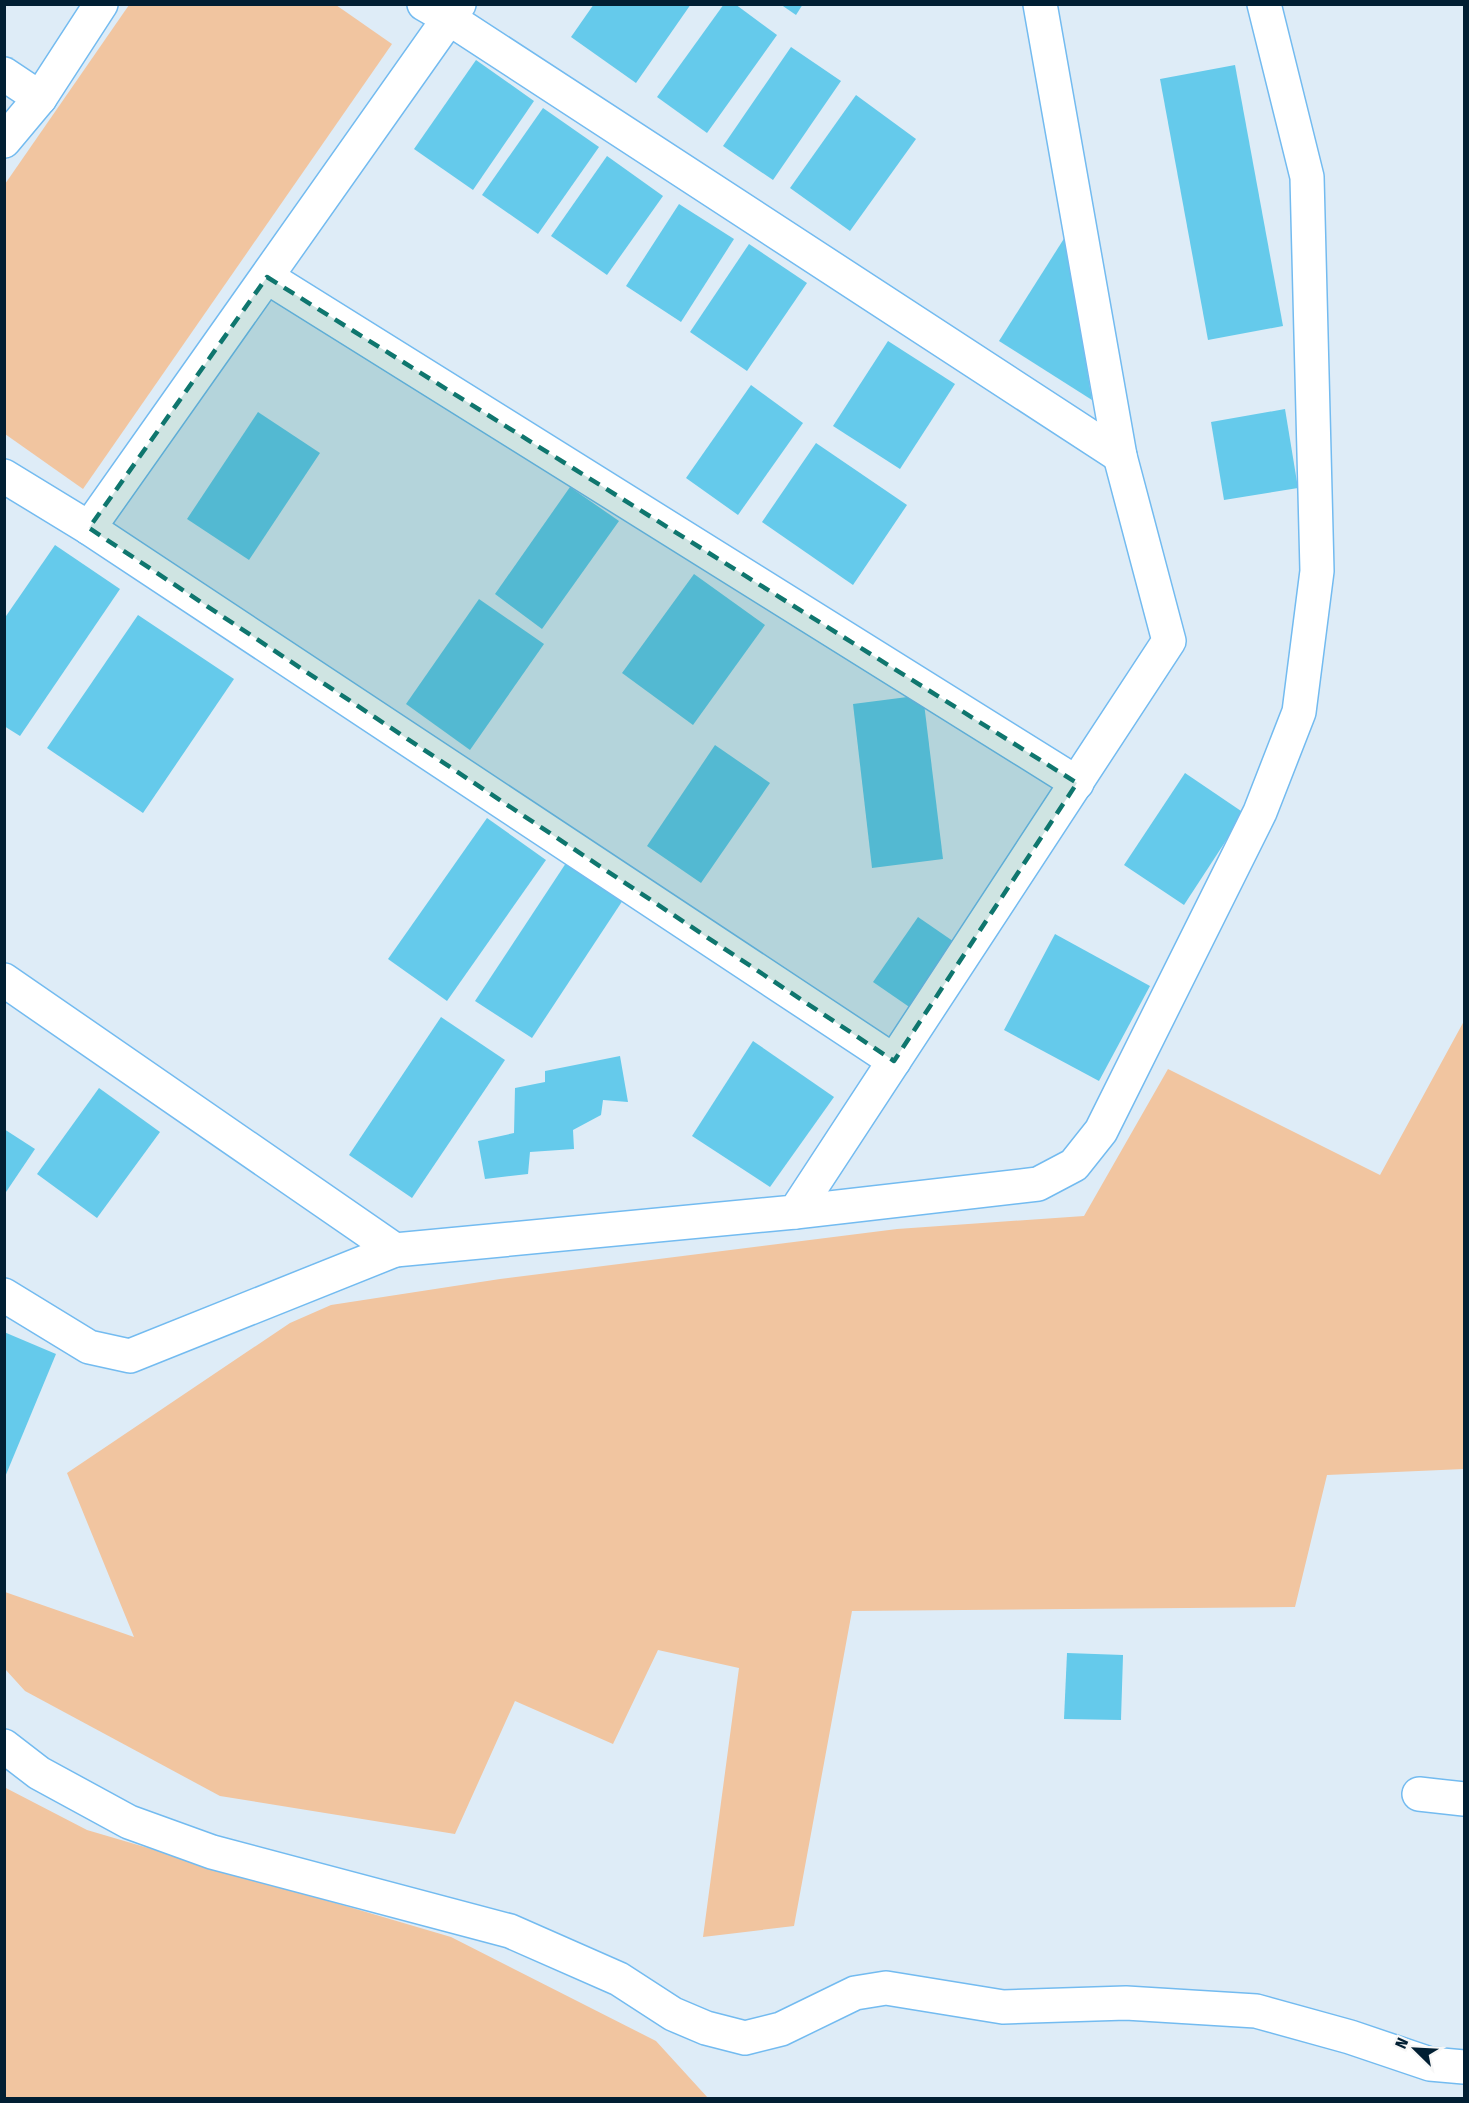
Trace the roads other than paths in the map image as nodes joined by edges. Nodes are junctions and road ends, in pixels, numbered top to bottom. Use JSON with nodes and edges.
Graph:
{"nodes":[{"id":1,"x":101,"y":4,"type":"edge"},
{"id":2,"x":1040,"y":4,"type":"edge"},
{"id":3,"x":1264,"y":4,"type":"edge"},
{"id":4,"x":445,"y":9,"type":"edge"},
{"id":5,"x":4,"y":74,"type":"edge"},
{"id":6,"x":40,"y":98,"type":"junction"},
{"id":7,"x":4,"y":141,"type":"edge"},
{"id":8,"x":267,"y":277,"type":"junction"},
{"id":9,"x":1120,"y":456,"type":"junction"},
{"id":10,"x":4,"y":476,"type":"edge"},
{"id":11,"x":89,"y":528,"type":"junction"},
{"id":12,"x":1077,"y":783,"type":"junction"},
{"id":13,"x":4,"y":980,"type":"edge"},
{"id":14,"x":894,"y":1061,"type":"junction"},
{"id":15,"x":795,"y":1212,"type":"junction"},
{"id":16,"x":395,"y":1250,"type":"junction"},
{"id":17,"x":4,"y":1295,"type":"edge"},
{"id":18,"x":4,"y":1746,"type":"edge"},
{"id":19,"x":1419,"y":1794,"type":"dead end"},
{"id":20,"x":1464,"y":1799,"type":"edge"},
{"id":21,"x":1464,"y":2067,"type":"edge"}],
"edges":[{"from":1,"to":6,"type":"street"},
{"from":2,"to":9,"type":"street"},
{"from":3,"to":15,"type":"street"},
{"from":4,"to":8,"type":"street"},
{"from":4,"to":9,"type":"street"},
{"from":5,"to":6,"type":"street"},
{"from":6,"to":7,"type":"street"},
{"from":8,"to":11,"type":"street"},
{"from":8,"to":12,"type":"street"},
{"from":9,"to":12,"type":"street"},
{"from":10,"to":11,"type":"street"},
{"from":11,"to":14,"type":"street"},
{"from":12,"to":14,"type":"street"},
{"from":13,"to":16,"type":"street"},
{"from":14,"to":15,"type":"street"},
{"from":15,"to":16,"type":"street"},
{"from":16,"to":17,"type":"street"},
{"from":18,"to":21,"type":"street"},
{"from":19,"to":20,"type":"street"}]}
